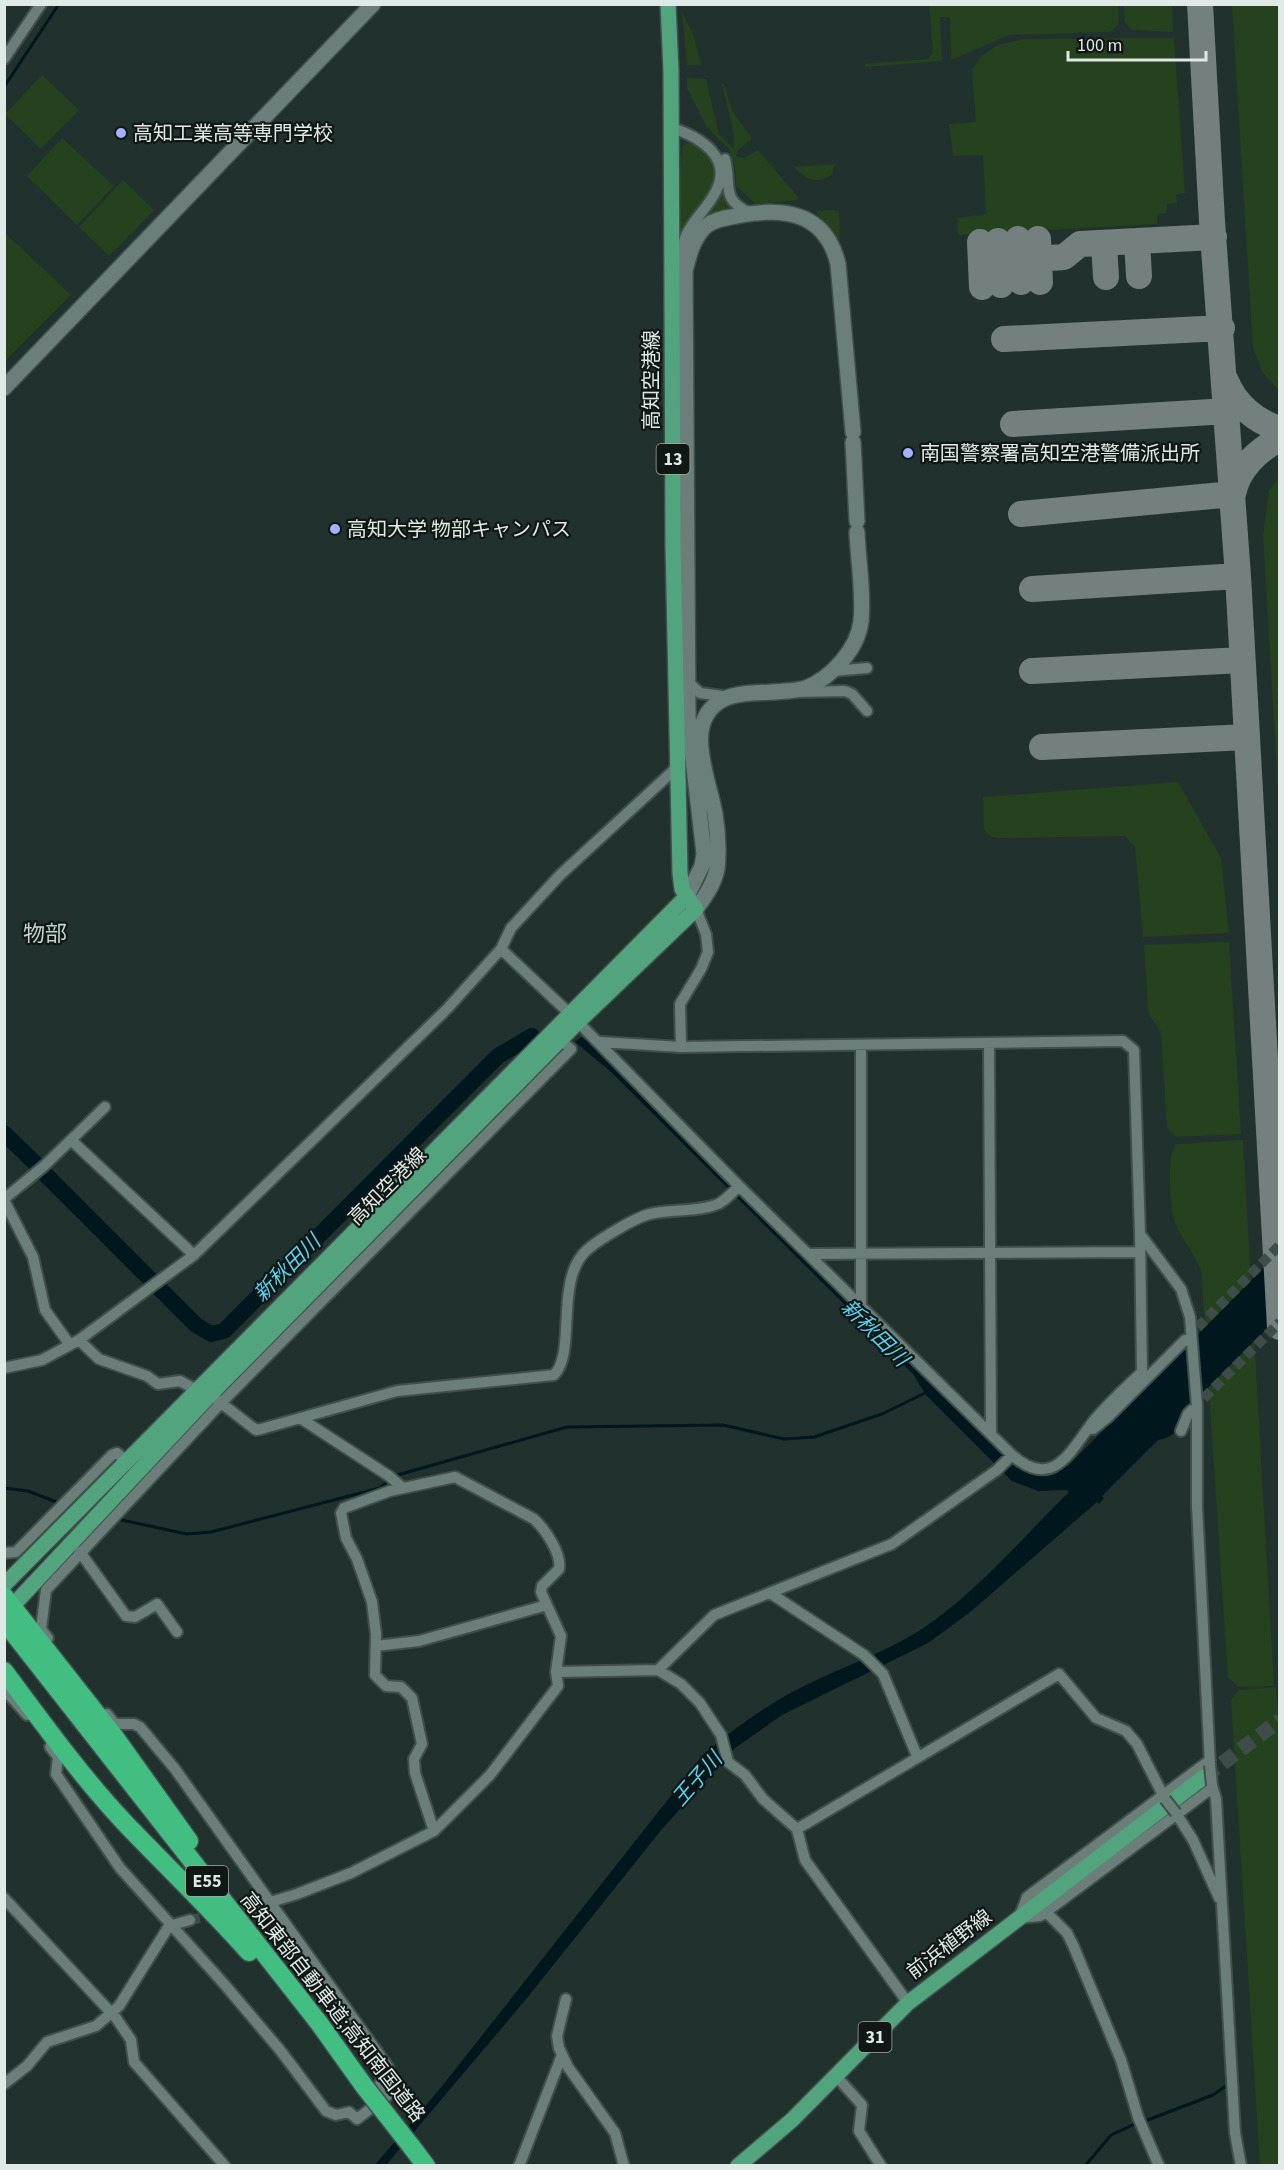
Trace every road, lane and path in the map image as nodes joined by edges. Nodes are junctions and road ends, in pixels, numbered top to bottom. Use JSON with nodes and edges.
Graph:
{"nodes":[{"id":1,"x":41,"y":4,"type":"edge"},
{"id":2,"x":374,"y":4,"type":"edge"},
{"id":3,"x":668,"y":4,"type":"edge"},
{"id":4,"x":4,"y":59,"type":"edge"},
{"id":5,"x":672,"y":128,"type":"junction"},
{"id":6,"x":752,"y":213,"type":"junction"},
{"id":7,"x":685,"y":271,"type":"junction"},
{"id":8,"x":4,"y":388,"type":"edge"},
{"id":9,"x":867,"y":668,"type":"dead end"},
{"id":10,"x":832,"y":671,"type":"junction"},
{"id":11,"x":687,"y":681,"type":"junction"},
{"id":12,"x":793,"y":692,"type":"junction"},
{"id":13,"x":730,"y":697,"type":"junction"},
{"id":14,"x":867,"y":711,"type":"dead end"},
{"id":15,"x":679,"y":762,"type":"junction"},
{"id":16,"x":692,"y":903,"type":"junction"},
{"id":17,"x":501,"y":950,"type":"junction"},
{"id":18,"x":574,"y":1017,"type":"junction"},
{"id":19,"x":601,"y":1042,"type":"junction"},
{"id":20,"x":988,"y":1043,"type":"junction"},
{"id":21,"x":681,"y":1047,"type":"junction"},
{"id":22,"x":861,"y":1047,"type":"junction"},
{"id":23,"x":105,"y":1107,"type":"dead end"},
{"id":24,"x":71,"y":1140,"type":"junction"},
{"id":25,"x":736,"y":1189,"type":"junction"},
{"id":26,"x":4,"y":1200,"type":"edge"},
{"id":27,"x":1140,"y":1234,"type":"junction"},
{"id":28,"x":1140,"y":1252,"type":"junction"},
{"id":29,"x":990,"y":1253,"type":"junction"},
{"id":30,"x":808,"y":1254,"type":"junction"},
{"id":31,"x":862,"y":1254,"type":"junction"},
{"id":32,"x":194,"y":1255,"type":"junction"},
{"id":33,"x":861,"y":1306,"type":"junction"},
{"id":34,"x":1185,"y":1340,"type":"tunnel mouth"},
{"id":35,"x":74,"y":1342,"type":"junction"},
{"id":36,"x":4,"y":1368,"type":"edge"},
{"id":37,"x":209,"y":1396,"type":"junction"},
{"id":38,"x":1192,"y":1410,"type":"tunnel mouth"},
{"id":39,"x":300,"y":1419,"type":"junction"},
{"id":40,"x":1182,"y":1431,"type":"dead end"},
{"id":41,"x":991,"y":1434,"type":"junction"},
{"id":42,"x":1085,"y":1434,"type":"junction"},
{"id":43,"x":1011,"y":1456,"type":"junction"},
{"id":44,"x":127,"y":1461,"type":"junction"},
{"id":45,"x":403,"y":1488,"type":"junction"},
{"id":46,"x":80,"y":1552,"type":"junction"},
{"id":47,"x":4,"y":1553,"type":"edge"},
{"id":48,"x":4,"y":1585,"type":"edge"},
{"id":49,"x":770,"y":1593,"type":"junction"},
{"id":50,"x":547,"y":1605,"type":"junction"},
{"id":51,"x":6,"y":1610,"type":"edge"},
{"id":52,"x":177,"y":1632,"type":"dead end"},
{"id":53,"x":376,"y":1646,"type":"junction"},
{"id":54,"x":658,"y":1670,"type":"junction"},
{"id":55,"x":4,"y":1671,"type":"edge"},
{"id":56,"x":556,"y":1672,"type":"junction"},
{"id":57,"x":4,"y":1689,"type":"edge"},
{"id":58,"x":917,"y":1756,"type":"junction"},
{"id":59,"x":1210,"y":1775,"type":"junction"},
{"id":60,"x":1164,"y":1798,"type":"junction"},
{"id":61,"x":1177,"y":1814,"type":"junction"},
{"id":62,"x":798,"y":1829,"type":"junction"},
{"id":63,"x":434,"y":1831,"type":"junction"},
{"id":64,"x":4,"y":1898,"type":"edge"},
{"id":65,"x":269,"y":1903,"type":"junction"},
{"id":66,"x":1222,"y":1903,"type":"junction"},
{"id":67,"x":251,"y":1908,"type":"tunnel mouth"},
{"id":68,"x":1046,"y":1912,"type":"junction"},
{"id":69,"x":1019,"y":1918,"type":"junction"},
{"id":70,"x":190,"y":1920,"type":"tunnel mouth"},
{"id":71,"x":170,"y":1926,"type":"junction"},
{"id":72,"x":566,"y":1999,"type":"dead end"},
{"id":73,"x":908,"y":2003,"type":"junction"},
{"id":74,"x":111,"y":2013,"type":"junction"},
{"id":75,"x":319,"y":2023,"type":"junction"},
{"id":76,"x":562,"y":2055,"type":"junction"},
{"id":77,"x":345,"y":2061,"type":"junction"},
{"id":78,"x":837,"y":2077,"type":"junction"},
{"id":79,"x":4,"y":2084,"type":"edge"},
{"id":80,"x":225,"y":2166,"type":"edge"},
{"id":81,"x":426,"y":2166,"type":"edge"},
{"id":82,"x":519,"y":2166,"type":"edge"},
{"id":83,"x":624,"y":2166,"type":"edge"},
{"id":84,"x":738,"y":2166,"type":"edge"},
{"id":85,"x":880,"y":2166,"type":"edge"},
{"id":86,"x":1159,"y":2166,"type":"edge"},
{"id":87,"x":1241,"y":2166,"type":"edge"}],
"edges":[{"from":1,"to":4,"type":"street"},
{"from":2,"to":8,"type":"street"},
{"from":3,"to":5,"type":"main road","name":"高知空港線","number":"13"},
{"from":5,"to":6,"type":"street"},
{"from":5,"to":7,"type":"street"},
{"from":5,"to":15,"type":"main road","name":"高知空港線","number":"13"},
{"from":6,"to":7,"type":"street"},
{"from":6,"to":10,"type":"street"},
{"from":7,"to":11,"type":"street"},
{"from":9,"to":10,"type":"street"},
{"from":10,"to":12,"type":"street"},
{"from":11,"to":13,"type":"street"},
{"from":11,"to":16,"type":"street"},
{"from":12,"to":13,"type":"street"},
{"from":12,"to":14,"type":"street"},
{"from":13,"to":16,"type":"street"},
{"from":15,"to":16,"type":"main road","name":"高知空港線","number":"13"},
{"from":15,"to":17,"type":"street"},
{"from":16,"to":18,"type":"main road","name":"高知空港線"},
{"from":16,"to":21,"type":"street"},
{"from":17,"to":18,"type":"street"},
{"from":17,"to":32,"type":"street"},
{"from":18,"to":19,"type":"street"},
{"from":18,"to":37,"type":"main road","name":"高知空港線"},
{"from":18,"to":37,"type":"main road","name":"高知空港線"},
{"from":19,"to":21,"type":"street"},
{"from":19,"to":25,"type":"street"},
{"from":20,"to":22,"type":"street"},
{"from":20,"to":27,"type":"street"},
{"from":20,"to":29,"type":"street"},
{"from":21,"to":22,"type":"street"},
{"from":22,"to":31,"type":"street"},
{"from":23,"to":24,"type":"street"},
{"from":24,"to":26,"type":"street"},
{"from":24,"to":32,"type":"street"},
{"from":25,"to":30,"type":"street"},
{"from":25,"to":39,"type":"street"},
{"from":26,"to":35,"type":"street"},
{"from":27,"to":28,"type":"street"},
{"from":27,"to":59,"type":"street"},
{"from":28,"to":29,"type":"street"},
{"from":28,"to":42,"type":"street"},
{"from":29,"to":31,"type":"street"},
{"from":29,"to":41,"type":"street"},
{"from":30,"to":31,"type":"street"},
{"from":30,"to":33,"type":"street"},
{"from":31,"to":33,"type":"street"},
{"from":32,"to":35,"type":"street"},
{"from":33,"to":41,"type":"street"},
{"from":34,"to":42,"type":"street"},
{"from":35,"to":36,"type":"street"},
{"from":35,"to":37,"type":"street"},
{"from":37,"to":39,"type":"street"},
{"from":37,"to":44,"type":"main road","name":"高知空港線"},
{"from":37,"to":46,"type":"street"},
{"from":37,"to":51,"type":"main road","name":"高知空港線"},
{"from":38,"to":40,"type":"street"},
{"from":39,"to":45,"type":"street"},
{"from":41,"to":43,"type":"street"},
{"from":42,"to":43,"type":"street"},
{"from":43,"to":49,"type":"street"},
{"from":44,"to":47,"type":"street"},
{"from":44,"to":48,"type":"main road","name":"高知空港線"},
{"from":45,"to":50,"type":"street"},
{"from":45,"to":53,"type":"street"},
{"from":46,"to":52,"type":"street"},
{"from":46,"to":65,"type":"street"},
{"from":49,"to":54,"type":"street"},
{"from":49,"to":58,"type":"street"},
{"from":50,"to":53,"type":"street"},
{"from":50,"to":56,"type":"street"},
{"from":51,"to":75,"type":"highway","name":"高知東部自動車道;高知南国道路","number":"E55"},
{"from":51,"to":75,"type":"highway"},
{"from":53,"to":63,"type":"street"},
{"from":54,"to":56,"type":"street"},
{"from":54,"to":62,"type":"street"},
{"from":55,"to":77,"type":"highway"},
{"from":56,"to":63,"type":"street"},
{"from":57,"to":71,"type":"street"},
{"from":58,"to":60,"type":"street"},
{"from":58,"to":62,"type":"street"},
{"from":59,"to":60,"type":"street"},
{"from":59,"to":61,"type":"street"},
{"from":59,"to":66,"type":"street"},
{"from":59,"to":69,"type":"main road","name":"前浜植野線","number":"31"},
{"from":60,"to":61,"type":"street","bridge":true},
{"from":60,"to":69,"type":"street"},
{"from":61,"to":66,"type":"street"},
{"from":61,"to":68,"type":"street"},
{"from":62,"to":73,"type":"street"},
{"from":63,"to":65,"type":"street"},
{"from":64,"to":74,"type":"street"},
{"from":65,"to":67,"type":"street"},
{"from":65,"to":71,"type":"street"},
{"from":66,"to":87,"type":"street"},
{"from":68,"to":69,"type":"street"},
{"from":68,"to":86,"type":"street"},
{"from":69,"to":73,"type":"main road","name":"前浜植野線","number":"31"},
{"from":70,"to":71,"type":"street"},
{"from":71,"to":74,"type":"street"},
{"from":72,"to":76,"type":"street"},
{"from":73,"to":78,"type":"main road","name":"前浜植野線","number":"31"},
{"from":74,"to":79,"type":"street"},
{"from":74,"to":80,"type":"street"},
{"from":75,"to":77,"type":"highway","name":"高知東部自動車道;高知南国道路","number":"E55"},
{"from":76,"to":82,"type":"street"},
{"from":76,"to":83,"type":"street"},
{"from":77,"to":81,"type":"highway","name":"高知東部自動車道;高知南国道路","number":"E55","bridge":true},
{"from":78,"to":84,"type":"main road","name":"前浜植野線","number":"31"},
{"from":78,"to":85,"type":"street"}]}
